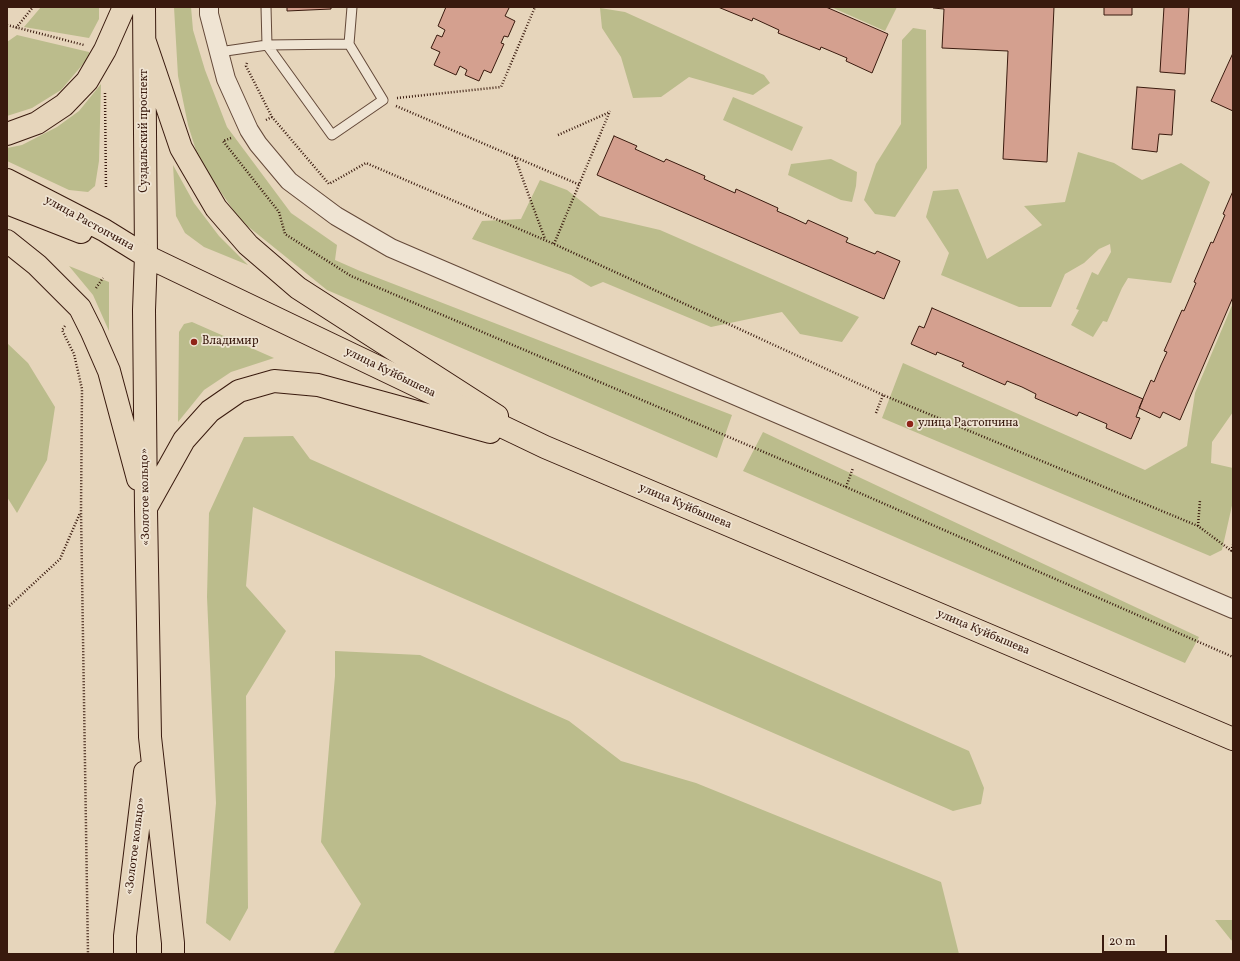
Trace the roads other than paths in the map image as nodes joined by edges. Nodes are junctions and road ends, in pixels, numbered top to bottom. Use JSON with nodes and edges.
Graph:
{"nodes":[{"id":1,"x":124,"y":7,"type":"edge"},
{"id":2,"x":144,"y":7,"type":"edge"},
{"id":3,"x":209,"y":7,"type":"edge"},
{"id":4,"x":266,"y":7,"type":"edge"},
{"id":5,"x":352,"y":7,"type":"edge"},
{"id":6,"x":145,"y":42,"type":"junction"},
{"id":7,"x":349,"y":44,"type":"junction"},
{"id":8,"x":267,"y":45,"type":"junction"},
{"id":9,"x":219,"y":52,"type":"junction"},
{"id":10,"x":7,"y":134,"type":"edge"},
{"id":11,"x":7,"y":180,"type":"edge"},
{"id":12,"x":7,"y":203,"type":"edge"},
{"id":13,"x":7,"y":241,"type":"edge"},
{"id":14,"x":146,"y":256,"type":"junction"},
{"id":15,"x":545,"y":447,"type":"junction"},
{"id":16,"x":146,"y":510,"type":"junction"},
{"id":17,"x":1233,"y":609,"type":"edge"},
{"id":18,"x":150,"y":737,"type":"junction"},
{"id":19,"x":1233,"y":739,"type":"edge"},
{"id":20,"x":125,"y":954,"type":"edge"},
{"id":21,"x":173,"y":954,"type":"edge"}],
"edges":[{"from":1,"to":10,"type":"main road"},
{"from":2,"to":6,"type":"main road","name":"Суздальский проспект"},
{"from":3,"to":9,"type":"street"},
{"from":4,"to":8,"type":"lane"},
{"from":5,"to":7,"type":"lane"},
{"from":6,"to":14,"type":"main road","name":"Суздальский проспект"},
{"from":6,"to":15,"type":"main road"},
{"from":7,"to":8,"type":"lane"},
{"from":7,"to":8,"type":"lane"},
{"from":8,"to":9,"type":"lane"},
{"from":9,"to":17,"type":"street"},
{"from":11,"to":14,"type":"main road","name":"улица Растопчина"},
{"from":12,"to":14,"type":"main road","name":"улица Растопчина"},
{"from":13,"to":16,"type":"main road"},
{"from":14,"to":15,"type":"main road","name":"улица Куйбышева"},
{"from":14,"to":16,"type":"main road","name":"«Золотое кольцо»"},
{"from":15,"to":16,"type":"main road"},
{"from":15,"to":19,"type":"main road","name":"улица Куйбышева"},
{"from":16,"to":18,"type":"main road","name":"«Золотое кольцо»"},
{"from":18,"to":20,"type":"main road","name":"«Золотое кольцо»"},
{"from":18,"to":21,"type":"main road","name":"«Золотое кольцо»"}]}
